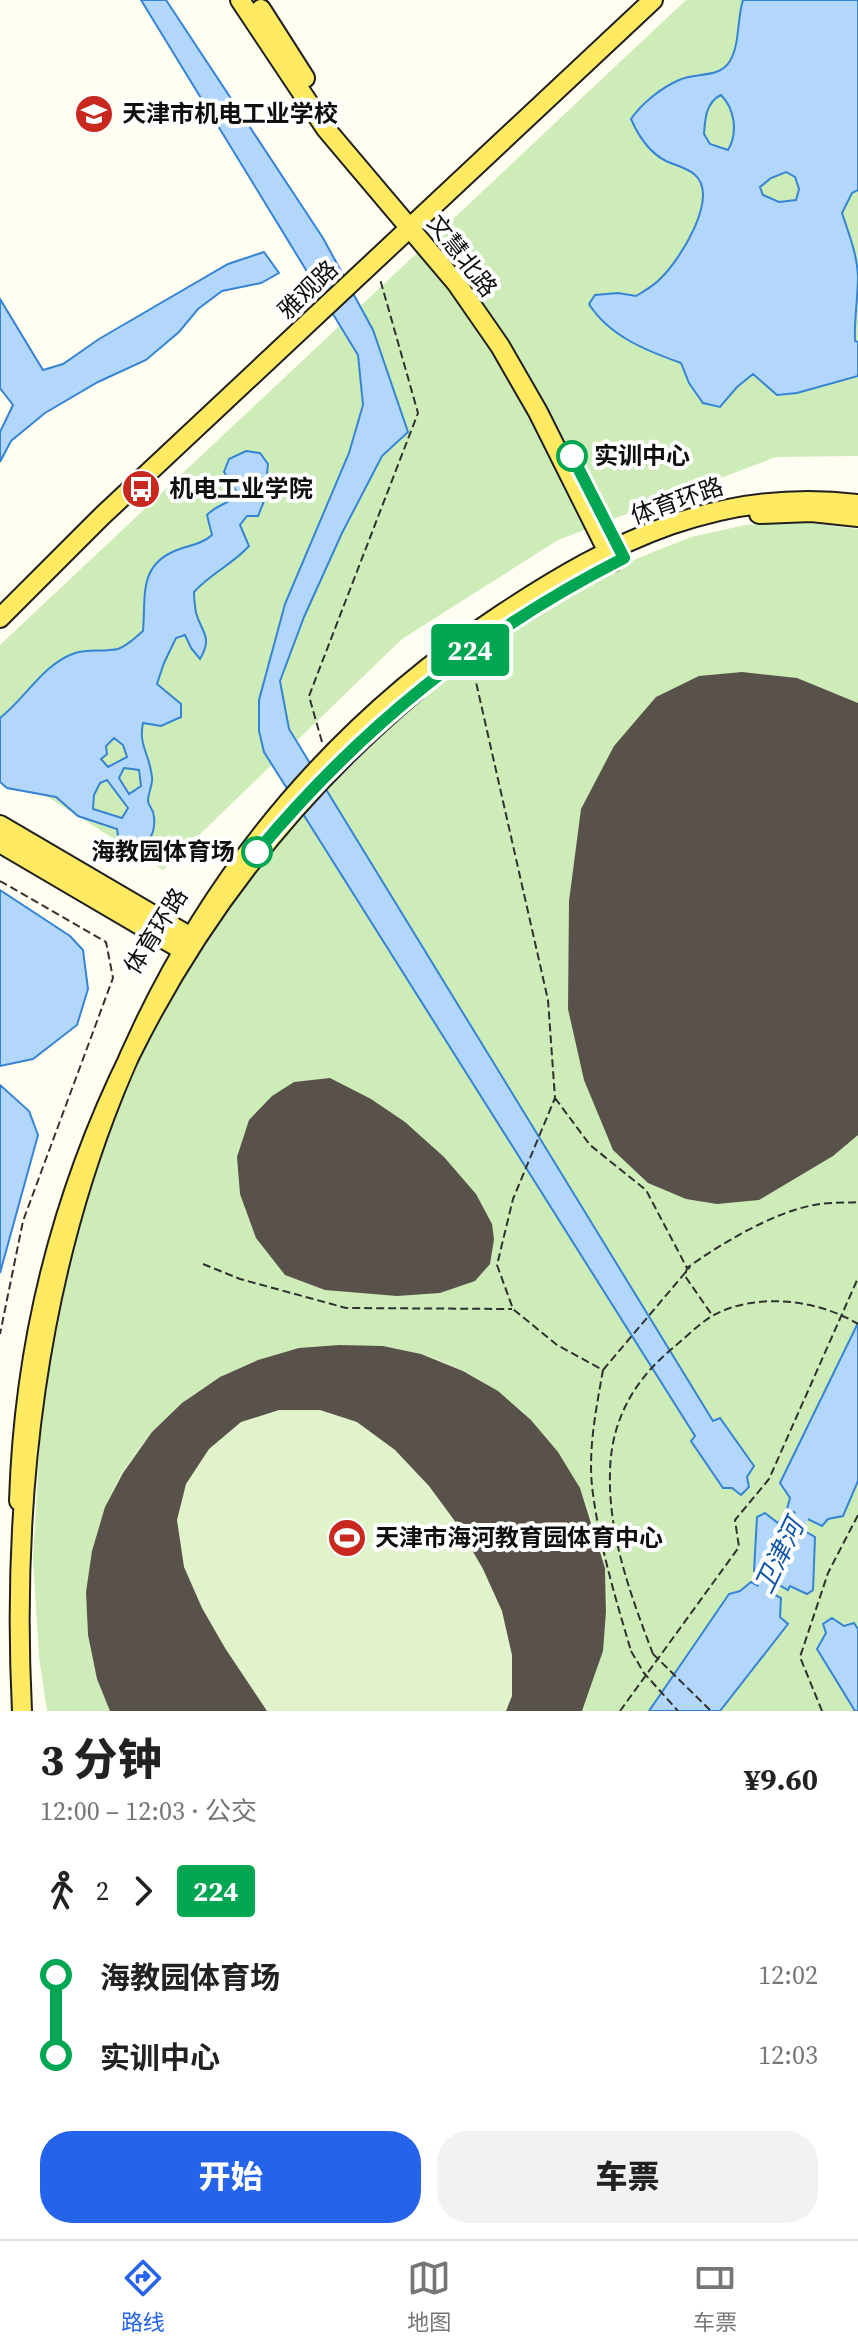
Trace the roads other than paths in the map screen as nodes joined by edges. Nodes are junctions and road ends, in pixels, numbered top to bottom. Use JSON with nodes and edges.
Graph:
{"nodes":[{"id":1,"x":240,"y":0,"type":"edge"},
{"id":2,"x":255,"y":0,"type":"edge"},
{"id":3,"x":642,"y":0,"type":"edge"},
{"id":4,"x":653,"y":0,"type":"edge"},
{"id":5,"x":411,"y":221,"type":"junction"},
{"id":6,"x":309,"y":316,"type":"junction"},
{"id":7,"x":858,"y":504,"type":"edge"},
{"id":8,"x":858,"y":517,"type":"edge"},
{"id":9,"x":616,"y":555,"type":"junction"},
{"id":10,"x":0,"y":606,"type":"edge"},
{"id":11,"x":0,"y":618,"type":"edge"},
{"id":12,"x":323,"y":768,"type":"junction"},
{"id":13,"x":0,"y":825,"type":"edge"},
{"id":14,"x":0,"y":843,"type":"edge"},
{"id":15,"x":184,"y":942,"type":"junction"},
{"id":16,"x":22,"y":1711,"type":"edge"},
{"id":17,"x":34,"y":1711,"type":"edge"}],
"edges":[{"from":1,"to":5,"type":"main road","name":"文慧北路"},
{"from":2,"to":5,"type":"main road","name":"文慧北路"},
{"from":3,"to":5,"type":"main road","name":"雅观路"},
{"from":4,"to":5,"type":"main road","name":"雅观路"},
{"from":5,"to":6,"type":"main road","name":"雅观路"},
{"from":5,"to":9,"type":"main road","name":"文慧北路"},
{"from":6,"to":10,"type":"main road","name":"雅观路"},
{"from":6,"to":11,"type":"main road","name":"雅观路"},
{"from":7,"to":9,"type":"main road","name":"体育环路"},
{"from":8,"to":9,"type":"main road","name":"体育环路"},
{"from":9,"to":12,"type":"main road","name":"体育环路"},
{"from":9,"to":12,"type":"main road","name":"体育环路"},
{"from":12,"to":15,"type":"main road","name":"体育环路"},
{"from":13,"to":15,"type":"main road"},
{"from":14,"to":15,"type":"main road"},
{"from":15,"to":16,"type":"main road","name":"体育环路"},
{"from":15,"to":17,"type":"main road","name":"体育环路"}]}
